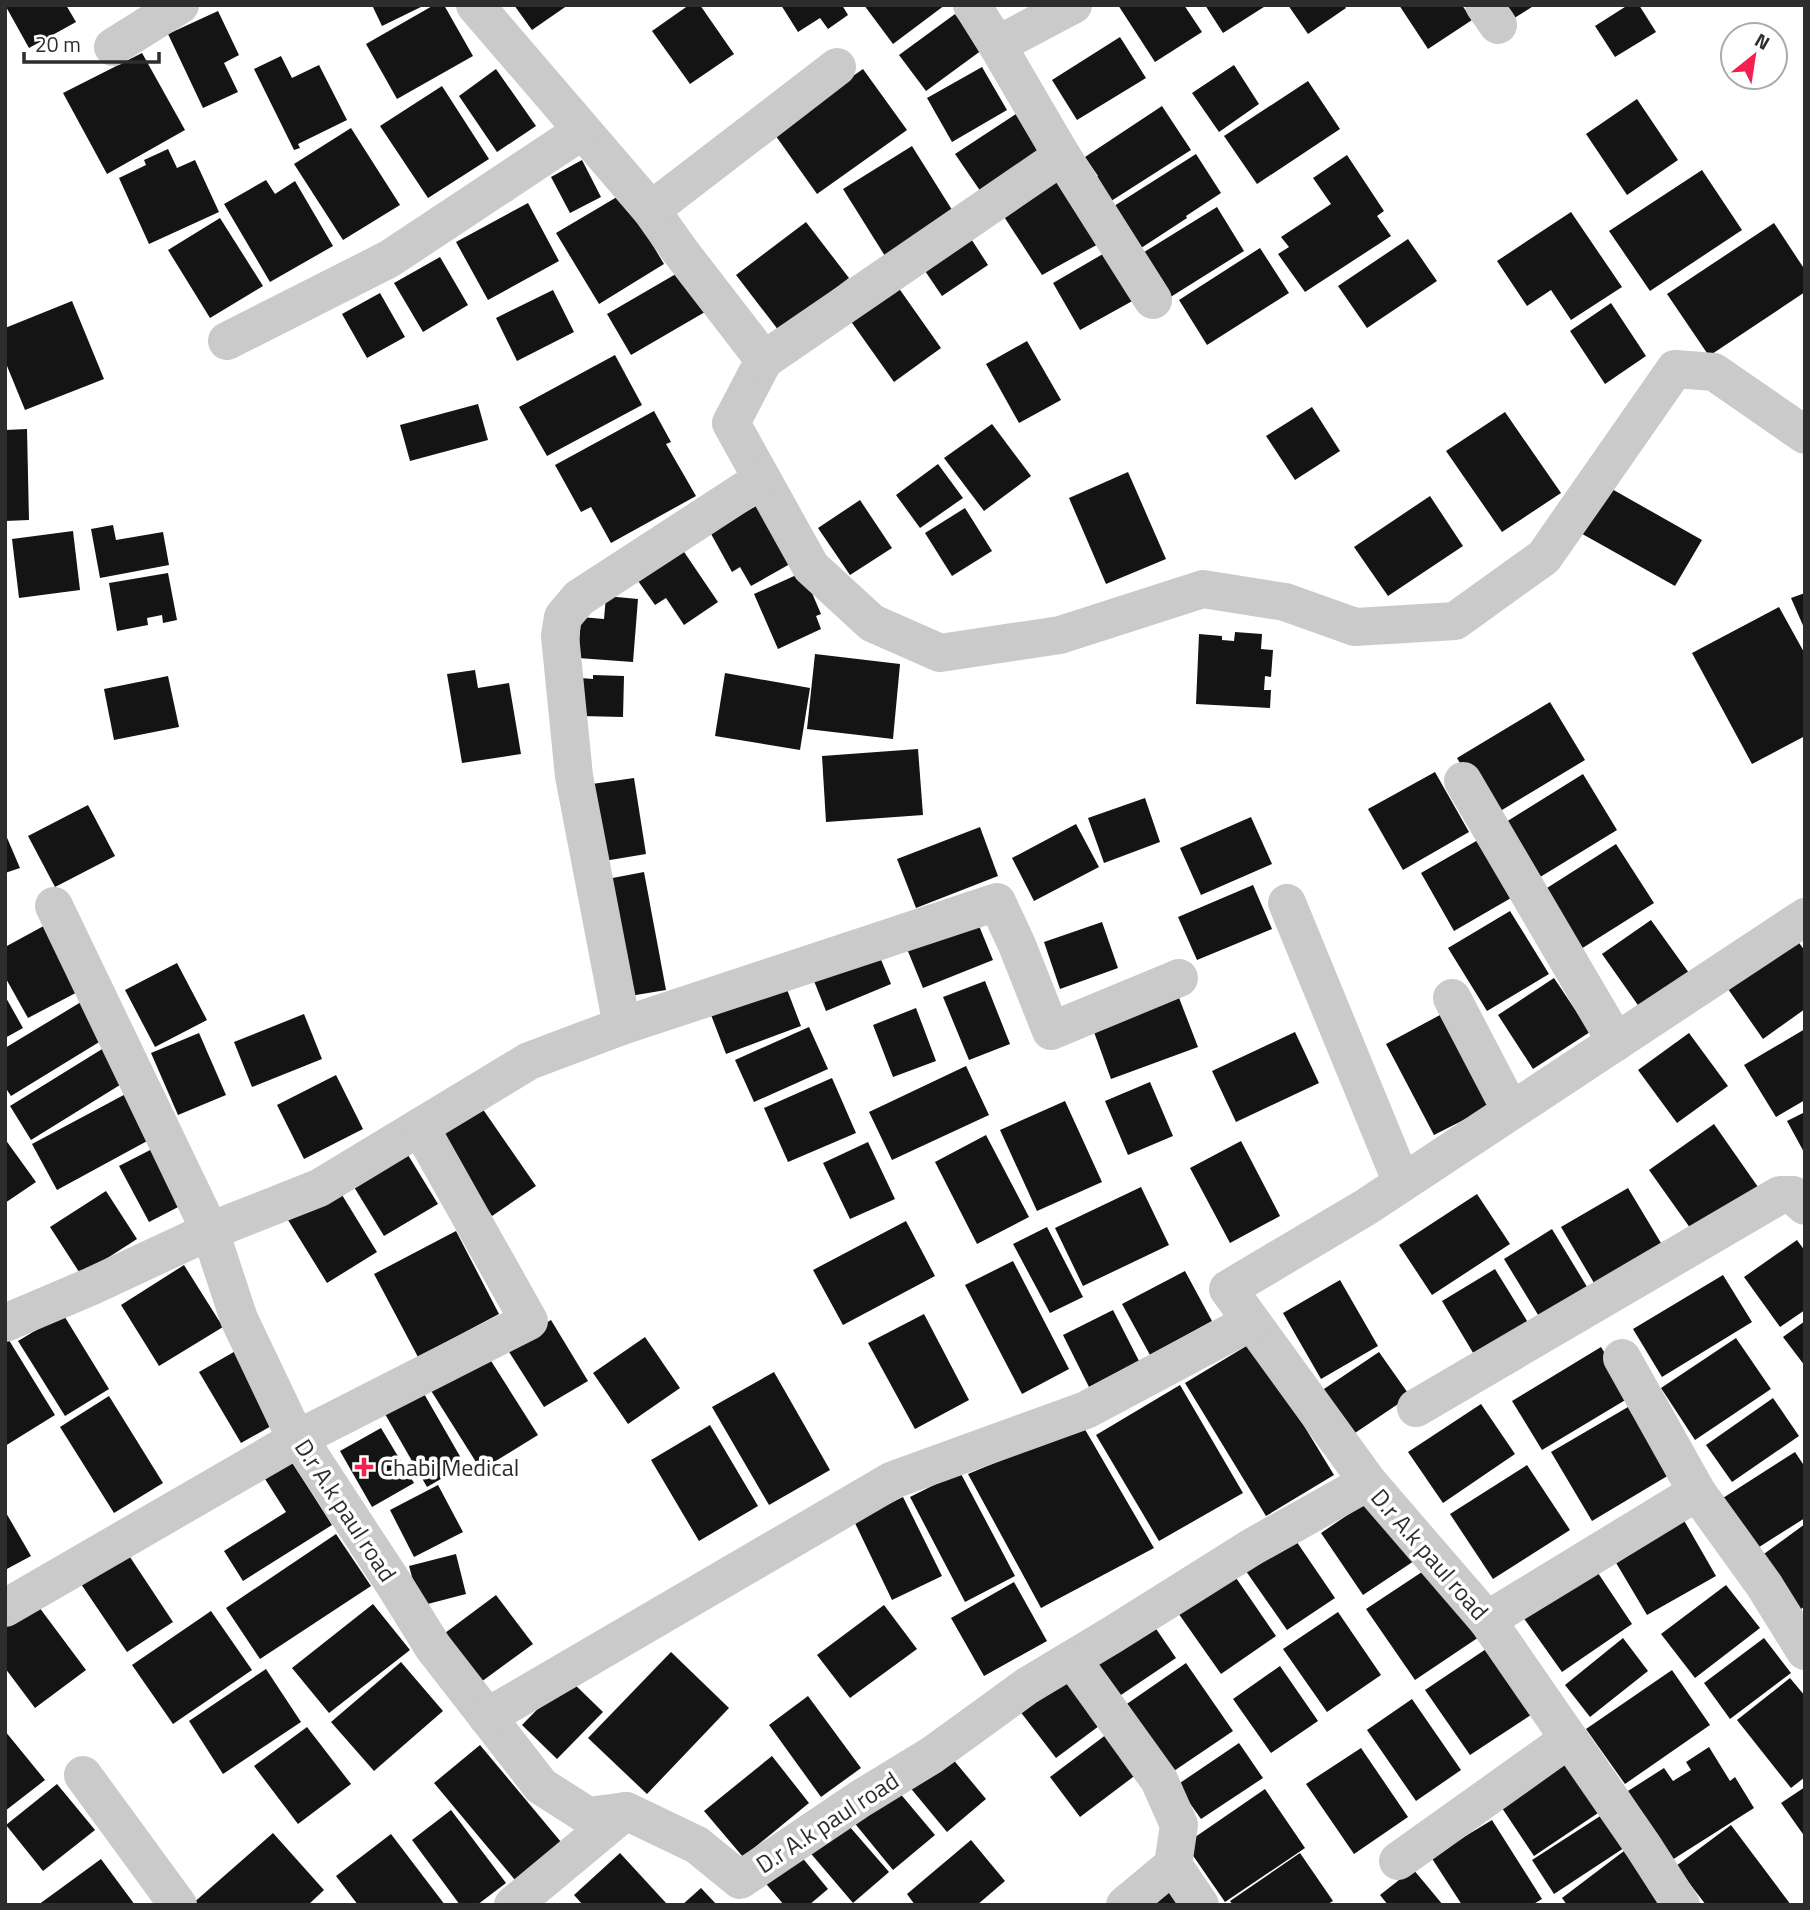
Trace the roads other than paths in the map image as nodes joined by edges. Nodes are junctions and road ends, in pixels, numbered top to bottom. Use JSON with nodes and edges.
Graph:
{"nodes":[{"id":1,"x":180,"y":5,"type":"edge"},
{"id":2,"x":475,"y":5,"type":"edge"},
{"id":3,"x":972,"y":5,"type":"edge"},
{"id":4,"x":1073,"y":5,"type":"edge"},
{"id":5,"x":997,"y":46,"type":"junction"},
{"id":6,"x":113,"y":47,"type":"dead end"},
{"id":7,"x":837,"y":67,"type":"dead end"},
{"id":8,"x":582,"y":131,"type":"junction"},
{"id":9,"x":1062,"y":156,"type":"junction"},
{"id":10,"x":651,"y":209,"type":"junction"},
{"id":11,"x":1153,"y":300,"type":"dead end"},
{"id":12,"x":227,"y":341,"type":"dead end"},
{"id":13,"x":764,"y":360,"type":"junction"},
{"id":14,"x":1805,"y":435,"type":"edge"},
{"id":15,"x":762,"y":479,"type":"junction"},
{"id":16,"x":1463,"y":781,"type":"dead end"},
{"id":17,"x":1287,"y":903,"type":"dead end"},
{"id":18,"x":54,"y":906,"type":"dead end"},
{"id":19,"x":1805,"y":917,"type":"edge"},
{"id":20,"x":1179,"y":978,"type":"dead end"},
{"id":21,"x":1452,"y":998,"type":"dead end"},
{"id":22,"x":622,"y":1026,"type":"junction"},
{"id":23,"x":1616,"y":1042,"type":"junction"},
{"id":24,"x":1511,"y":1111,"type":"junction"},
{"id":25,"x":420,"y":1127,"type":"junction"},
{"id":26,"x":1402,"y":1183,"type":"junction"},
{"id":27,"x":1805,"y":1206,"type":"edge"},
{"id":28,"x":210,"y":1231,"type":"junction"},
{"id":29,"x":6,"y":1321,"type":"edge"},
{"id":30,"x":1251,"y":1322,"type":"junction"},
{"id":31,"x":1622,"y":1358,"type":"dead end"},
{"id":32,"x":1416,"y":1408,"type":"dead end"},
{"id":33,"x":299,"y":1438,"type":"junction"},
{"id":34,"x":1368,"y":1482,"type":"junction"},
{"id":35,"x":1697,"y":1492,"type":"junction"},
{"id":36,"x":5,"y":1608,"type":"edge"},
{"id":37,"x":1487,"y":1620,"type":"junction"},
{"id":38,"x":1800,"y":1631,"type":"edge"},
{"id":39,"x":1072,"y":1659,"type":"junction"},
{"id":40,"x":487,"y":1717,"type":"junction"},
{"id":41,"x":1569,"y":1740,"type":"junction"},
{"id":42,"x":83,"y":1775,"type":"dead end"},
{"id":43,"x":626,"y":1811,"type":"junction"},
{"id":44,"x":1398,"y":1861,"type":"dead end"},
{"id":45,"x":1173,"y":1865,"type":"junction"},
{"id":46,"x":748,"y":1892,"type":"edge"},
{"id":47,"x":178,"y":1905,"type":"edge"},
{"id":48,"x":513,"y":1905,"type":"edge"},
{"id":49,"x":1125,"y":1905,"type":"edge"},
{"id":50,"x":1200,"y":1905,"type":"edge"},
{"id":51,"x":1681,"y":1905,"type":"edge"}],
"edges":[{"from":1,"to":6,"type":"street"},
{"from":2,"to":8,"type":"street"},
{"from":3,"to":5,"type":"street"},
{"from":4,"to":5,"type":"street"},
{"from":5,"to":9,"type":"street"},
{"from":7,"to":10,"type":"street"},
{"from":8,"to":10,"type":"street"},
{"from":8,"to":12,"type":"street"},
{"from":9,"to":11,"type":"street"},
{"from":9,"to":13,"type":"street"},
{"from":10,"to":13,"type":"street"},
{"from":13,"to":15,"type":"street"},
{"from":14,"to":15,"type":"street"},
{"from":15,"to":22,"type":"street"},
{"from":16,"to":23,"type":"street"},
{"from":17,"to":26,"type":"street"},
{"from":18,"to":28,"type":"street","name":"D.r A.k paul road"},
{"from":19,"to":23,"type":"street"},
{"from":20,"to":22,"type":"street"},
{"from":21,"to":24,"type":"street"},
{"from":22,"to":25,"type":"street"},
{"from":23,"to":24,"type":"street"},
{"from":24,"to":26,"type":"street"},
{"from":25,"to":28,"type":"street"},
{"from":25,"to":33,"type":"street"},
{"from":26,"to":30,"type":"street"},
{"from":27,"to":32,"type":"street"},
{"from":28,"to":29,"type":"street"},
{"from":28,"to":33,"type":"street","name":"D.r A.k paul road"},
{"from":30,"to":34,"type":"street"},
{"from":30,"to":40,"type":"street"},
{"from":31,"to":35,"type":"street"},
{"from":33,"to":36,"type":"street"},
{"from":33,"to":40,"type":"street","name":"D.r A.k paul road"},
{"from":34,"to":37,"type":"street","name":"D.r A.k paul road"},
{"from":34,"to":39,"type":"street","name":"D.r A.k paul road"},
{"from":35,"to":37,"type":"street"},
{"from":35,"to":38,"type":"street"},
{"from":37,"to":41,"type":"street","name":"D.r A.k paul road"},
{"from":39,"to":45,"type":"street"},
{"from":39,"to":46,"type":"street","name":"D.r A.k paul road"},
{"from":40,"to":43,"type":"street","name":"D.r A.k paul road"},
{"from":41,"to":44,"type":"street"},
{"from":41,"to":51,"type":"street","name":"D.r A.k paul road"},
{"from":42,"to":47,"type":"street"},
{"from":43,"to":46,"type":"street","name":"D.r A.k paul road"},
{"from":43,"to":48,"type":"street"},
{"from":45,"to":49,"type":"street"},
{"from":45,"to":50,"type":"street"}]}
